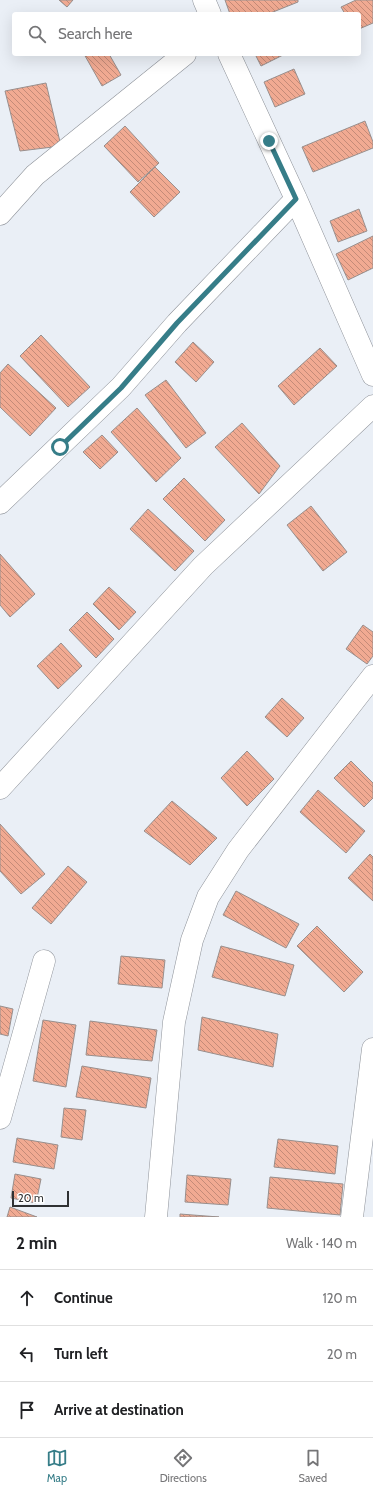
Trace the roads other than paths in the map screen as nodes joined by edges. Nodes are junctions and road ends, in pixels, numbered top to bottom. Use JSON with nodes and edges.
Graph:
{"nodes":[{"id":1,"x":204,"y":0,"type":"edge"},
{"id":2,"x":209,"y":12,"type":"edge"},
{"id":3,"x":183,"y":56,"type":"edge"},
{"id":4,"x":230,"y":56,"type":"edge"},
{"id":5,"x":296,"y":199,"type":"junction"},
{"id":6,"x":0,"y":214,"type":"edge"},
{"id":7,"x":373,"y":375,"type":"edge"},
{"id":8,"x":373,"y":406,"type":"edge"},
{"id":9,"x":0,"y":503,"type":"edge"},
{"id":10,"x":373,"y":676,"type":"edge"},
{"id":11,"x":0,"y":788,"type":"edge"},
{"id":12,"x":44,"y":961,"type":"dead end"},
{"id":13,"x":373,"y":1049,"type":"edge"},
{"id":14,"x":0,"y":1118,"type":"edge"},
{"id":15,"x":156,"y":1217,"type":"edge"},
{"id":16,"x":352,"y":1217,"type":"edge"}],
"edges":[{"from":1,"to":2,"type":"street"},
{"from":3,"to":6,"type":"street"},
{"from":4,"to":5,"type":"street"},
{"from":5,"to":7,"type":"street"},
{"from":5,"to":9,"type":"street"},
{"from":8,"to":11,"type":"street"},
{"from":10,"to":15,"type":"street"},
{"from":12,"to":14,"type":"street"},
{"from":13,"to":16,"type":"street"}]}
